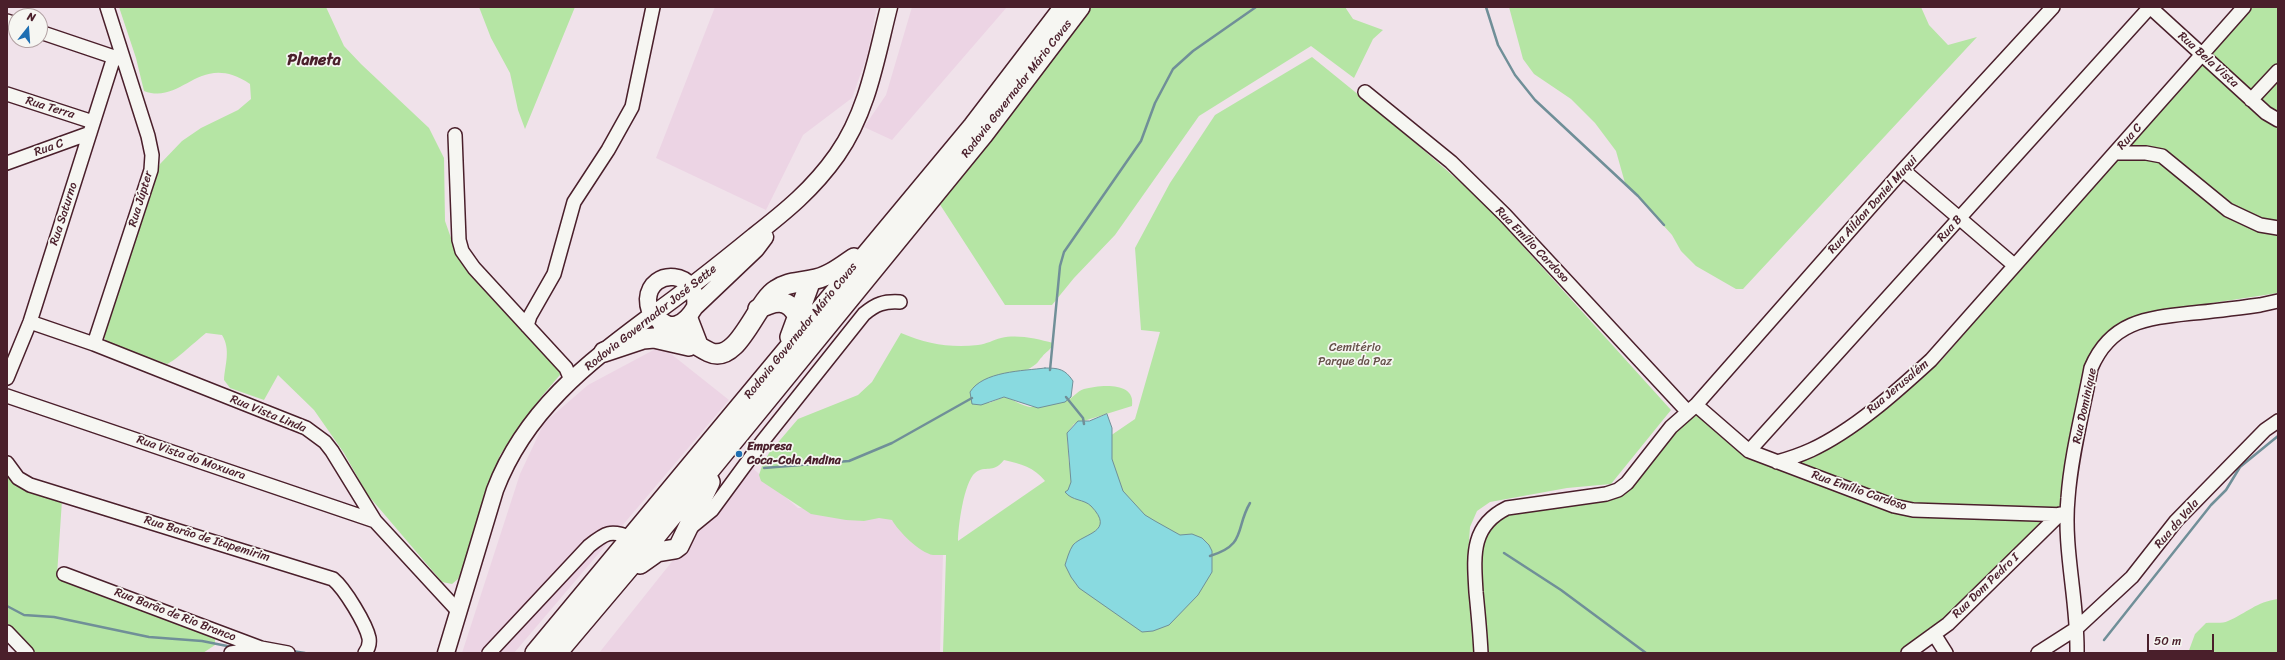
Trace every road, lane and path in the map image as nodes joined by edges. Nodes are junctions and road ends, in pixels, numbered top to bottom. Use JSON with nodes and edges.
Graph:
{"nodes":[{"id":1,"x":107,"y":7,"type":"edge"},
{"id":2,"x":653,"y":7,"type":"edge"},
{"id":3,"x":889,"y":7,"type":"edge"},
{"id":4,"x":1064,"y":7,"type":"edge"},
{"id":5,"x":1080,"y":7,"type":"edge"},
{"id":6,"x":2053,"y":7,"type":"edge"},
{"id":7,"x":2150,"y":7,"type":"edge"},
{"id":8,"x":2244,"y":7,"type":"edge"},
{"id":9,"x":48,"y":35,"type":"edge"},
{"id":10,"x":2202,"y":55,"type":"junction"},
{"id":11,"x":119,"y":59,"type":"junction"},
{"id":12,"x":2278,"y":71,"type":"edge"},
{"id":13,"x":1365,"y":92,"type":"dead end"},
{"id":14,"x":7,"y":94,"type":"edge"},
{"id":15,"x":2251,"y":100,"type":"junction"},
{"id":16,"x":2278,"y":120,"type":"edge"},
{"id":17,"x":92,"y":127,"type":"junction"},
{"id":18,"x":455,"y":135,"type":"dead end"},
{"id":19,"x":2116,"y":153,"type":"junction"},
{"id":20,"x":7,"y":163,"type":"edge"},
{"id":21,"x":1903,"y":170,"type":"junction"},
{"id":22,"x":1960,"y":218,"type":"junction"},
{"id":23,"x":776,"y":219,"type":"junction"},
{"id":24,"x":2278,"y":228,"type":"edge"},
{"id":25,"x":874,"y":243,"type":"junction"},
{"id":26,"x":2014,"y":265,"type":"junction"},
{"id":27,"x":816,"y":279,"type":"junction"},
{"id":28,"x":685,"y":282,"type":"junction"},
{"id":29,"x":838,"y":285,"type":"junction"},
{"id":30,"x":2278,"y":301,"type":"edge"},
{"id":31,"x":900,"y":302,"type":"dead end"},
{"id":32,"x":758,"y":310,"type":"junction"},
{"id":33,"x":692,"y":313,"type":"junction"},
{"id":34,"x":654,"y":314,"type":"junction"},
{"id":35,"x":798,"y":315,"type":"junction"},
{"id":36,"x":30,"y":322,"type":"junction"},
{"id":37,"x":527,"y":326,"type":"junction"},
{"id":38,"x":94,"y":344,"type":"junction"},
{"id":39,"x":702,"y":347,"type":"junction"},
{"id":40,"x":787,"y":349,"type":"junction"},
{"id":41,"x":604,"y":352,"type":"junction"},
{"id":42,"x":7,"y":378,"type":"edge"},
{"id":43,"x":572,"y":380,"type":"junction"},
{"id":44,"x":776,"y":389,"type":"junction"},
{"id":45,"x":7,"y":396,"type":"edge"},
{"id":46,"x":1691,"y":408,"type":"junction"},
{"id":47,"x":2278,"y":421,"type":"edge"},
{"id":48,"x":730,"y":445,"type":"junction"},
{"id":49,"x":1749,"y":451,"type":"junction"},
{"id":50,"x":1777,"y":462,"type":"junction"},
{"id":51,"x":7,"y":463,"type":"edge"},
{"id":52,"x":705,"y":507,"type":"junction"},
{"id":53,"x":657,"y":508,"type":"junction"},
{"id":54,"x":2064,"y":514,"type":"junction"},
{"id":55,"x":375,"y":521,"type":"junction"},
{"id":56,"x":631,"y":538,"type":"junction"},
{"id":57,"x":661,"y":544,"type":"junction"},
{"id":58,"x":64,"y":574,"type":"dead end"},
{"id":59,"x":458,"y":611,"type":"junction"},
{"id":60,"x":2077,"y":628,"type":"junction"},
{"id":61,"x":7,"y":632,"type":"edge"},
{"id":62,"x":1934,"y":634,"type":"junction"},
{"id":63,"x":261,"y":648,"type":"junction"},
{"id":64,"x":27,"y":653,"type":"edge"},
{"id":65,"x":231,"y":653,"type":"edge"},
{"id":66,"x":288,"y":653,"type":"edge"},
{"id":67,"x":365,"y":653,"type":"edge"},
{"id":68,"x":446,"y":653,"type":"edge"},
{"id":69,"x":489,"y":653,"type":"edge"},
{"id":70,"x":535,"y":653,"type":"edge"},
{"id":71,"x":557,"y":653,"type":"edge"},
{"id":72,"x":1481,"y":653,"type":"edge"},
{"id":73,"x":1908,"y":653,"type":"edge"},
{"id":74,"x":1946,"y":653,"type":"edge"},
{"id":75,"x":2038,"y":653,"type":"edge"},
{"id":76,"x":2076,"y":653,"type":"edge"}],
"edges":[{"from":1,"to":11,"type":"street","name":"Rua Júpter"},
{"from":2,"to":37,"type":"street"},
{"from":3,"to":23,"type":"main road","name":"Rodovia Governador José Sette"},
{"from":4,"to":25,"type":"highway","name":"Rodovia Governador Mário Covas"},
{"from":5,"to":44,"type":"highway","name":"Rodovia Governador Mário Covas"},
{"from":6,"to":21,"type":"street","name":"Rua Aildon Daniel Muqui"},
{"from":7,"to":10,"type":"street","name":"Rua Bela Vista"},
{"from":7,"to":22,"type":"street","name":"Rua B"},
{"from":8,"to":10,"type":"street","name":"Rua C"},
{"from":9,"to":11,"type":"street"},
{"from":10,"to":15,"type":"street","name":"Rua Bela Vista"},
{"from":10,"to":19,"type":"street","name":"Rua C"},
{"from":11,"to":17,"type":"street","name":"Rua Saturno"},
{"from":11,"to":38,"type":"street","name":"Rua Júpter"},
{"from":12,"to":15,"type":"street"},
{"from":13,"to":46,"type":"street","name":"Rua Emílio Cardoso"},
{"from":14,"to":17,"type":"street","name":"Rua Terra"},
{"from":15,"to":16,"type":"street","name":"Rua Bela Vista"},
{"from":17,"to":20,"type":"street","name":"Rua C"},
{"from":17,"to":36,"type":"street","name":"Rua Saturno"},
{"from":18,"to":37,"type":"street"},
{"from":19,"to":24,"type":"street"},
{"from":19,"to":26,"type":"street","name":"Rua C"},
{"from":21,"to":22,"type":"street"},
{"from":21,"to":46,"type":"street","name":"Rua Aildon Daniel Muqui"},
{"from":22,"to":26,"type":"street"},
{"from":22,"to":49,"type":"street","name":"Rua B"},
{"from":23,"to":28,"type":"main road","name":"Rodovia Governador José Sette"},
{"from":23,"to":33,"type":"main road"},
{"from":25,"to":27,"type":"highway"},
{"from":25,"to":29,"type":"highway","name":"Rodovia Governador Mário Covas"},
{"from":26,"to":50,"type":"street","name":"Rua Jerusalém"},
{"from":27,"to":29,"type":"highway"},
{"from":27,"to":32,"type":"highway"},
{"from":27,"to":35,"type":"highway"},
{"from":28,"to":33,"type":"main road"},
{"from":28,"to":34,"type":"main road","name":"Rodovia Governador José Sette"},
{"from":28,"to":34,"type":"main road"},
{"from":29,"to":40,"type":"highway","name":"Rodovia Governador Mário Covas"},
{"from":29,"to":44,"type":"highway"},
{"from":30,"to":54,"type":"street","name":"Rua Dominique"},
{"from":31,"to":52,"type":"street"},
{"from":32,"to":35,"type":"highway"},
{"from":32,"to":39,"type":"highway"},
{"from":33,"to":34,"type":"main road"},
{"from":33,"to":39,"type":"highway"},
{"from":34,"to":39,"type":"highway"},
{"from":34,"to":41,"type":"main road","name":"Rodovia Governador José Sette"},
{"from":35,"to":40,"type":"highway"},
{"from":36,"to":38,"type":"street","name":"Rua Vista Linda"},
{"from":36,"to":42,"type":"street","name":"Rua Saturno"},
{"from":37,"to":43,"type":"street"},
{"from":38,"to":55,"type":"street","name":"Rua Vista Linda"},
{"from":39,"to":41,"type":"highway"},
{"from":40,"to":53,"type":"highway","name":"Rodovia Governador Mário Covas"},
{"from":41,"to":43,"type":"main road","name":"Rodovia Governador José Sette"},
{"from":43,"to":59,"type":"main road","name":"Rodovia Governador José Sette"},
{"from":44,"to":48,"type":"highway","name":"Rodovia Governador Mário Covas"},
{"from":45,"to":55,"type":"street","name":"Rua Vista do Moxuara"},
{"from":46,"to":49,"type":"street","name":"Rua Emílio Cardoso"},
{"from":46,"to":72,"type":"street","name":"Rua Aildon Daniel Muqui"},
{"from":47,"to":60,"type":"street","name":"Rua da Vala"},
{"from":48,"to":52,"type":"highway"},
{"from":48,"to":57,"type":"highway","name":"Rodovia Governador Mário Covas"},
{"from":49,"to":50,"type":"street","name":"Rua Emílio Cardoso"},
{"from":50,"to":54,"type":"street","name":"Rua Emílio Cardoso"},
{"from":51,"to":67,"type":"street","name":"Rua Barão de Itapemirim"},
{"from":52,"to":57,"type":"highway"},
{"from":53,"to":56,"type":"highway","name":"Rodovia Governador Mário Covas"},
{"from":53,"to":57,"type":"highway"},
{"from":54,"to":60,"type":"street","name":"Rua Dominique"},
{"from":54,"to":62,"type":"street","name":"Rua Dom Pedro I"},
{"from":55,"to":59,"type":"street","name":"Rua Vista Linda"},
{"from":56,"to":69,"type":"street"},
{"from":56,"to":70,"type":"highway","name":"Rodovia Governador Mário Covas"},
{"from":57,"to":71,"type":"highway","name":"Rodovia Governador Mário Covas"},
{"from":58,"to":63,"type":"street","name":"Rua Barão de Rio Branco"},
{"from":59,"to":68,"type":"main road","name":"Rodovia Governador José Sette"},
{"from":60,"to":75,"type":"street","name":"Rua da Vala"},
{"from":60,"to":76,"type":"street","name":"Rua Dominique"},
{"from":61,"to":64,"type":"street"},
{"from":62,"to":73,"type":"street","name":"Rua Dom Pedro I"},
{"from":62,"to":74,"type":"street"},
{"from":63,"to":65,"type":"street"},
{"from":63,"to":66,"type":"street","name":"Rua Barão de Rio Branco"}]}
